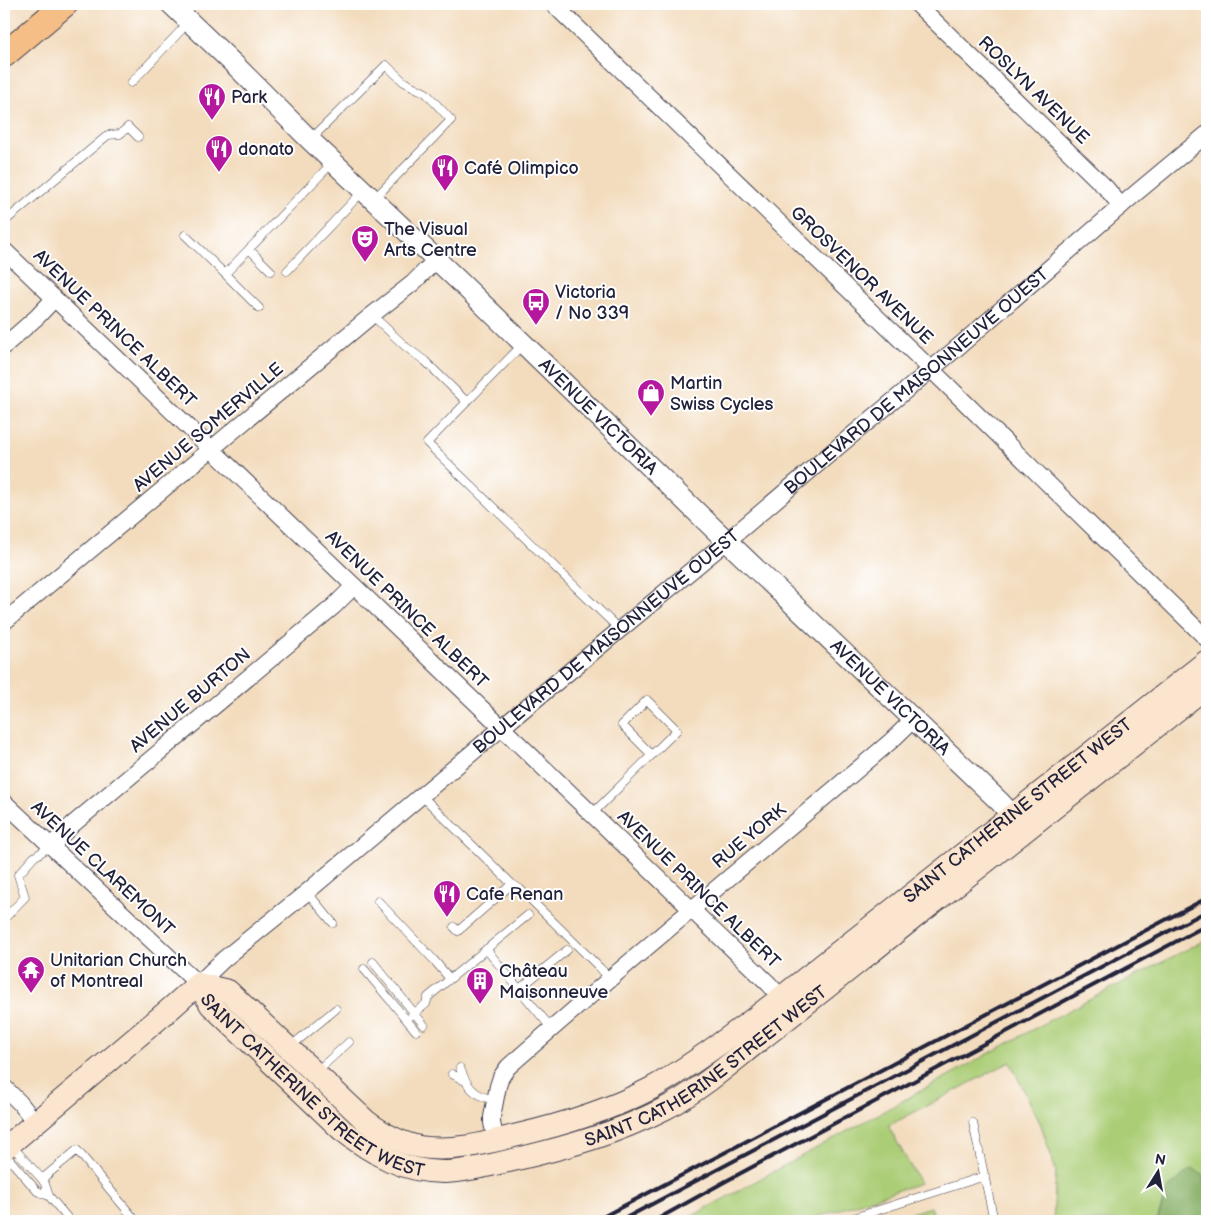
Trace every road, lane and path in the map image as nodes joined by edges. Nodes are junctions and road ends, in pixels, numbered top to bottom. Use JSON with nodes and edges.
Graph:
{"nodes":[{"id":1,"x":65,"y":4,"type":"edge"},
{"id":2,"x":171,"y":4,"type":"edge"},
{"id":3,"x":553,"y":4,"type":"edge"},
{"id":4,"x":917,"y":4,"type":"edge"},
{"id":5,"x":189,"y":21,"type":"junction"},
{"id":6,"x":4,"y":55,"type":"edge"},
{"id":7,"x":131,"y":83,"type":"dead end"},
{"id":8,"x":1207,"y":134,"type":"edge"},
{"id":9,"x":138,"y":137,"type":"dead end"},
{"id":10,"x":310,"y":140,"type":"junction"},
{"id":11,"x":332,"y":162,"type":"junction"},
{"id":12,"x":368,"y":196,"type":"junction"},
{"id":13,"x":1121,"y":206,"type":"junction"},
{"id":14,"x":4,"y":222,"type":"edge"},
{"id":15,"x":185,"y":236,"type":"dead end"},
{"id":16,"x":249,"y":249,"type":"junction"},
{"id":17,"x":4,"y":250,"type":"edge"},
{"id":18,"x":436,"y":260,"type":"junction"},
{"id":19,"x":271,"y":271,"type":"dead end"},
{"id":20,"x":287,"y":271,"type":"dead end"},
{"id":21,"x":225,"y":274,"type":"junction"},
{"id":22,"x":54,"y":299,"type":"junction"},
{"id":23,"x":259,"y":308,"type":"dead end"},
{"id":24,"x":372,"y":315,"type":"junction"},
{"id":25,"x":523,"y":344,"type":"junction"},
{"id":26,"x":4,"y":346,"type":"edge"},
{"id":27,"x":930,"y":370,"type":"junction"},
{"id":28,"x":467,"y":402,"type":"junction"},
{"id":29,"x":212,"y":449,"type":"junction"},
{"id":30,"x":727,"y":541,"type":"junction"},
{"id":31,"x":354,"y":586,"type":"junction"},
{"id":32,"x":4,"y":622,"type":"edge"},
{"id":33,"x":620,"y":630,"type":"junction"},
{"id":34,"x":1207,"y":639,"type":"edge"},
{"id":35,"x":1207,"y":661,"type":"edge"},
{"id":36,"x":1207,"y":686,"type":"edge"},
{"id":37,"x":914,"y":719,"type":"junction"},
{"id":38,"x":502,"y":727,"type":"junction"},
{"id":39,"x":652,"y":755,"type":"junction"},
{"id":40,"x":422,"y":796,"type":"junction"},
{"id":41,"x":4,"y":802,"type":"edge"},
{"id":42,"x":592,"y":814,"type":"junction"},
{"id":43,"x":1019,"y":822,"type":"junction"},
{"id":44,"x":51,"y":846,"type":"junction"},
{"id":45,"x":512,"y":884,"type":"junction"},
{"id":46,"x":307,"y":892,"type":"junction"},
{"id":47,"x":378,"y":901,"type":"dead end"},
{"id":48,"x":692,"y":910,"type":"junction"},
{"id":49,"x":528,"y":915,"type":"dead end"},
{"id":50,"x":4,"y":920,"type":"edge"},
{"id":51,"x":333,"y":923,"type":"dead end"},
{"id":52,"x":454,"y":926,"type":"dead end"},
{"id":53,"x":486,"y":949,"type":"junction"},
{"id":54,"x":567,"y":950,"type":"dead end"},
{"id":55,"x":373,"y":962,"type":"dead end"},
{"id":56,"x":364,"y":969,"type":"dead end"},
{"id":57,"x":450,"y":979,"type":"junction"},
{"id":58,"x":610,"y":979,"type":"junction"},
{"id":59,"x":198,"y":984,"type":"junction"},
{"id":60,"x":519,"y":990,"type":"junction"},
{"id":61,"x":781,"y":998,"type":"junction"},
{"id":62,"x":336,"y":1009,"type":"dead end"},
{"id":63,"x":414,"y":1013,"type":"junction"},
{"id":64,"x":406,"y":1020,"type":"junction"},
{"id":65,"x":424,"y":1025,"type":"dead end"},
{"id":66,"x":552,"y":1029,"type":"junction"},
{"id":67,"x":416,"y":1031,"type":"dead end"},
{"id":68,"x":349,"y":1042,"type":"dead end"},
{"id":69,"x":289,"y":1047,"type":"junction"},
{"id":70,"x":460,"y":1068,"type":"dead end"},
{"id":71,"x":315,"y":1073,"type":"junction"},
{"id":72,"x":452,"y":1074,"type":"dead end"},
{"id":73,"x":465,"y":1081,"type":"junction"},
{"id":74,"x":4,"y":1087,"type":"edge"},
{"id":75,"x":495,"y":1100,"type":"junction"},
{"id":76,"x":36,"y":1122,"type":"junction"},
{"id":77,"x":973,"y":1123,"type":"dead end"},
{"id":78,"x":496,"y":1141,"type":"junction"},
{"id":79,"x":6,"y":1148,"type":"edge"},
{"id":80,"x":985,"y":1176,"type":"junction"},
{"id":81,"x":42,"y":1179,"type":"junction"},
{"id":82,"x":49,"y":1196,"type":"junction"},
{"id":83,"x":70,"y":1221,"type":"edge"},
{"id":84,"x":136,"y":1221,"type":"edge"},
{"id":85,"x":844,"y":1221,"type":"edge"},
{"id":86,"x":994,"y":1221,"type":"edge"}],
"edges":[{"from":1,"to":6,"type":"main road"},
{"from":2,"to":5,"type":"street","name":"AVENUE VICTORIA"},
{"from":3,"to":27,"type":"street","name":"GROSVENOR AVENUE"},
{"from":4,"to":13,"type":"street","name":"ROSLYN AVENUE"},
{"from":5,"to":7,"type":"lane"},
{"from":5,"to":10,"type":"street","name":"AVENUE VICTORIA"},
{"from":8,"to":13,"type":"street","name":"BOULEVARD DE MAISONNEUVE OUEST"},
{"from":9,"to":14,"type":"lane"},
{"from":10,"to":11,"type":"street","name":"AVENUE VICTORIA"},
{"from":10,"to":12,"type":"lane"},
{"from":11,"to":12,"type":"street","name":"AVENUE VICTORIA"},
{"from":11,"to":16,"type":"lane"},
{"from":12,"to":18,"type":"street","name":"AVENUE VICTORIA"},
{"from":12,"to":20,"type":"lane"},
{"from":13,"to":27,"type":"street","name":"BOULEVARD DE MAISONNEUVE OUEST"},
{"from":15,"to":21,"type":"lane"},
{"from":16,"to":19,"type":"lane"},
{"from":16,"to":21,"type":"lane"},
{"from":17,"to":22,"type":"street","name":"AVENUE PRINCE ALBERT"},
{"from":18,"to":24,"type":"street","name":"AVENUE SOMERVILLE"},
{"from":18,"to":25,"type":"street","name":"AVENUE VICTORIA"},
{"from":21,"to":23,"type":"lane"},
{"from":22,"to":26,"type":"street"},
{"from":22,"to":29,"type":"street","name":"AVENUE PRINCE ALBERT"},
{"from":24,"to":28,"type":"lane"},
{"from":24,"to":29,"type":"street","name":"AVENUE SOMERVILLE"},
{"from":25,"to":28,"type":"lane"},
{"from":25,"to":30,"type":"street","name":"AVENUE VICTORIA"},
{"from":27,"to":30,"type":"street","name":"BOULEVARD DE MAISONNEUVE OUEST"},
{"from":27,"to":34,"type":"street","name":"GROSVENOR AVENUE"},
{"from":28,"to":33,"type":"lane"},
{"from":29,"to":31,"type":"street","name":"AVENUE PRINCE ALBERT"},
{"from":29,"to":32,"type":"street","name":"AVENUE SOMERVILLE"},
{"from":30,"to":33,"type":"street","name":"BOULEVARD DE MAISONNEUVE OUEST"},
{"from":30,"to":37,"type":"street","name":"AVENUE VICTORIA"},
{"from":31,"to":38,"type":"street","name":"AVENUE PRINCE ALBERT"},
{"from":31,"to":44,"type":"street","name":"AVENUE BURTON"},
{"from":33,"to":38,"type":"street","name":"BOULEVARD DE MAISONNEUVE OUEST"},
{"from":35,"to":43,"type":"main road","name":"SAINT CATHERINE STREET WEST"},
{"from":36,"to":43,"type":"main road","name":"SAINT CATHERINE STREET WEST"},
{"from":37,"to":43,"type":"street","name":"AVENUE VICTORIA"},
{"from":37,"to":48,"type":"street","name":"RUE YORK"},
{"from":38,"to":40,"type":"street","name":"BOULEVARD DE MAISONNEUVE OUEST"},
{"from":38,"to":42,"type":"street","name":"AVENUE PRINCE ALBERT"},
{"from":39,"to":39,"type":"lane"},
{"from":39,"to":42,"type":"lane"},
{"from":40,"to":45,"type":"lane"},
{"from":40,"to":46,"type":"street","name":"BOULEVARD DE MAISONNEUVE OUEST"},
{"from":41,"to":44,"type":"street","name":"AVENUE CLAREMONT"},
{"from":42,"to":48,"type":"street","name":"AVENUE PRINCE ALBERT"},
{"from":43,"to":59,"type":"main road","name":"SAINT CATHERINE STREET WEST"},
{"from":43,"to":61,"type":"main road","name":"SAINT CATHERINE STREET WEST"},
{"from":44,"to":50,"type":"lane"},
{"from":44,"to":59,"type":"street","name":"AVENUE CLAREMONT"},
{"from":45,"to":52,"type":"lane"},
{"from":45,"to":58,"type":"lane"},
{"from":46,"to":51,"type":"lane"},
{"from":46,"to":59,"type":"street","name":"BOULEVARD DE MAISONNEUVE OUEST"},
{"from":47,"to":57,"type":"lane"},
{"from":48,"to":58,"type":"street","name":"RUE YORK"},
{"from":48,"to":61,"type":"street","name":"AVENUE PRINCE ALBERT"},
{"from":49,"to":53,"type":"lane"},
{"from":53,"to":57,"type":"lane"},
{"from":53,"to":60,"type":"lane"},
{"from":54,"to":60,"type":"lane"},
{"from":55,"to":63,"type":"lane"},
{"from":56,"to":64,"type":"lane"},
{"from":57,"to":63,"type":"lane"},
{"from":58,"to":66,"type":"street","name":"RUE YORK"},
{"from":59,"to":69,"type":"main road","name":"SAINT CATHERINE STREET WEST"},
{"from":59,"to":76,"type":"main road","name":"BOULEVARD DE MAISONNEUVE OUEST"},
{"from":60,"to":66,"type":"lane"},
{"from":61,"to":78,"type":"main road","name":"SAINT CATHERINE STREET WEST"},
{"from":62,"to":69,"type":"lane"},
{"from":63,"to":64,"type":"lane"},
{"from":63,"to":65,"type":"lane"},
{"from":64,"to":67,"type":"lane"},
{"from":66,"to":75,"type":"street","name":"RUE YORK"},
{"from":68,"to":71,"type":"lane"},
{"from":69,"to":71,"type":"main road","name":"SAINT CATHERINE STREET WEST"},
{"from":70,"to":73,"type":"lane"},
{"from":71,"to":78,"type":"main road","name":"SAINT CATHERINE STREET WEST"},
{"from":72,"to":73,"type":"lane"},
{"from":73,"to":75,"type":"lane"},
{"from":74,"to":76,"type":"street"},
{"from":75,"to":78,"type":"street","name":"RUE YORK"},
{"from":76,"to":79,"type":"main road","name":"BOULEVARD DE MAISONNEUVE OUEST"},
{"from":77,"to":80,"type":"lane"},
{"from":79,"to":81,"type":"lane"},
{"from":79,"to":82,"type":"lane"},
{"from":80,"to":85,"type":"lane"},
{"from":80,"to":86,"type":"lane"},
{"from":81,"to":82,"type":"lane"},
{"from":81,"to":84,"type":"lane"},
{"from":82,"to":83,"type":"lane"}]}
